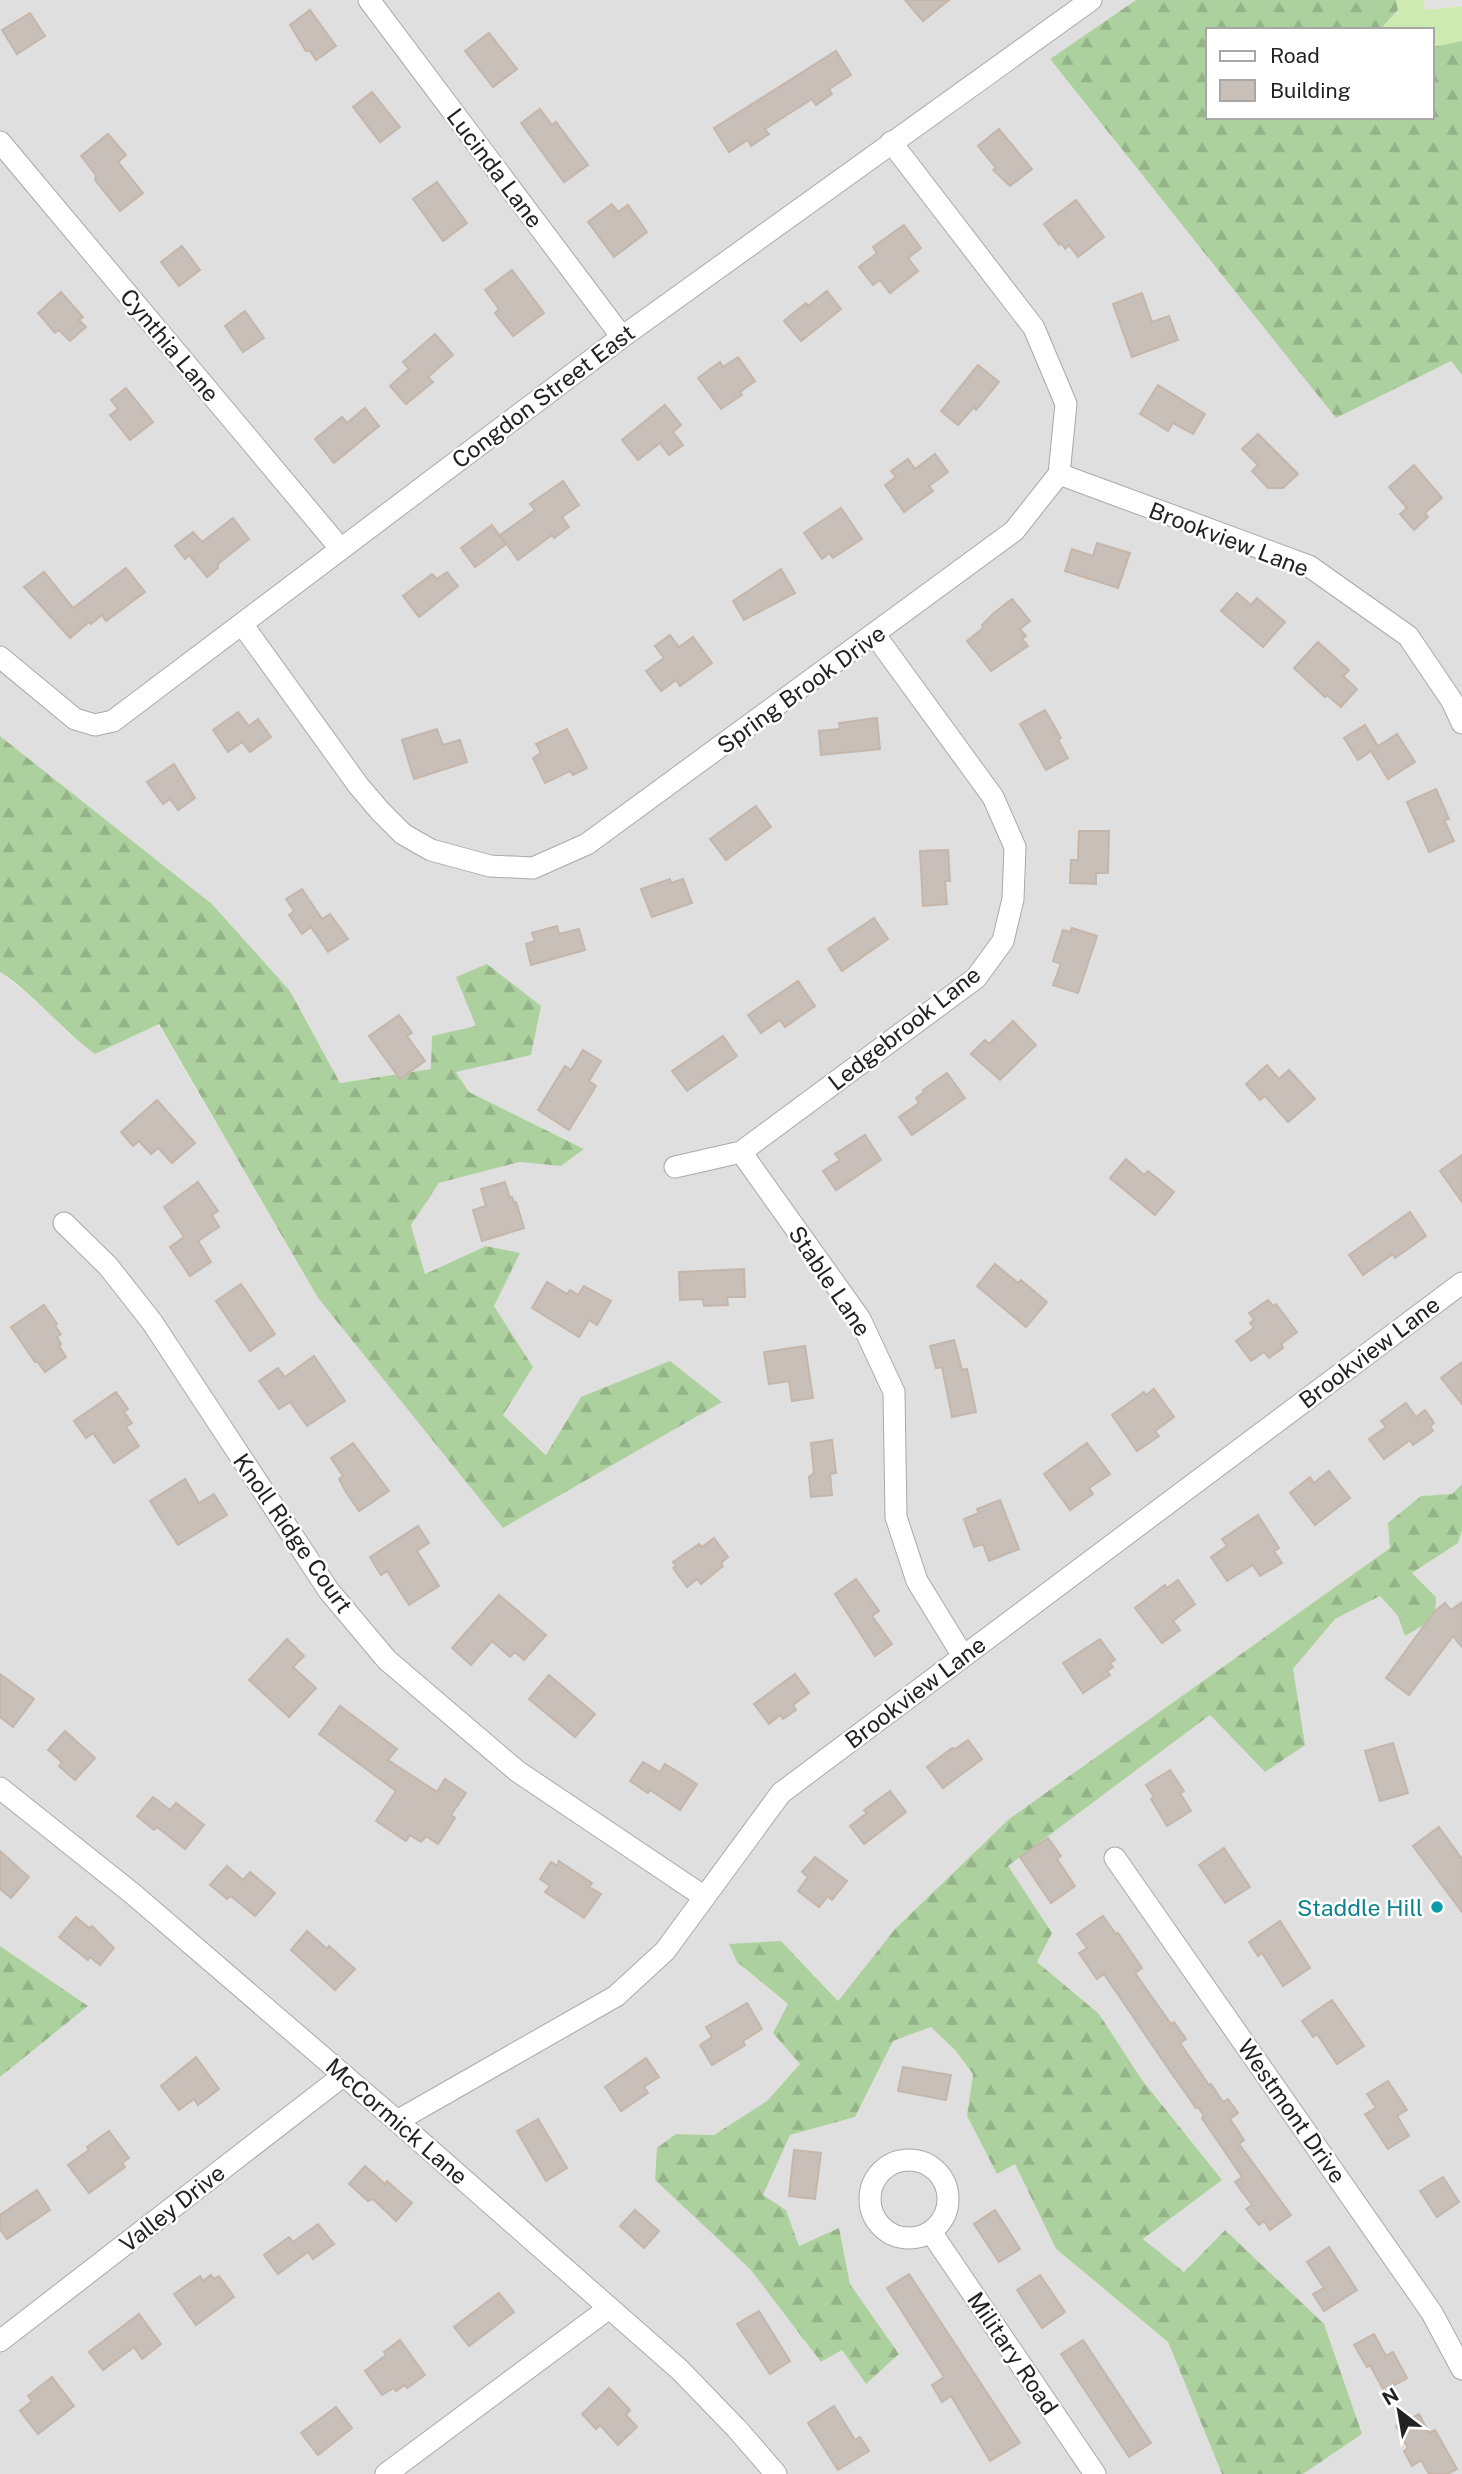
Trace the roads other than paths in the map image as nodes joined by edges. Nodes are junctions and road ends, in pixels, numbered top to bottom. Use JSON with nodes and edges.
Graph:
{"nodes":[{"id":1,"x":369,"y":0,"type":"edge"},
{"id":2,"x":1091,"y":0,"type":"edge"},
{"id":3,"x":0,"y":142,"type":"edge"},
{"id":4,"x":891,"y":142,"type":"junction"},
{"id":5,"x":622,"y":337,"type":"junction"},
{"id":6,"x":1059,"y":474,"type":"junction"},
{"id":7,"x":340,"y":548,"type":"junction"},
{"id":8,"x":242,"y":624,"type":"junction"},
{"id":9,"x":875,"y":635,"type":"junction"},
{"id":10,"x":0,"y":657,"type":"edge"},
{"id":11,"x":1462,"y":723,"type":"edge"},
{"id":12,"x":741,"y":1152,"type":"junction"},
{"id":13,"x":675,"y":1167,"type":"dead end"},
{"id":14,"x":64,"y":1223,"type":"dead end"},
{"id":15,"x":1462,"y":1283,"type":"edge"},
{"id":16,"x":963,"y":1656,"type":"junction"},
{"id":17,"x":0,"y":1788,"type":"edge"},
{"id":18,"x":1115,"y":1858,"type":"dead end"},
{"id":19,"x":704,"y":1896,"type":"junction"},
{"id":20,"x":344,"y":2075,"type":"junction"},
{"id":21,"x":397,"y":2121,"type":"junction"},
{"id":22,"x":931,"y":2232,"type":"dead end"},
{"id":23,"x":609,"y":2308,"type":"junction"},
{"id":24,"x":0,"y":2341,"type":"edge"},
{"id":25,"x":1462,"y":2369,"type":"edge"},
{"id":26,"x":386,"y":2474,"type":"edge"},
{"id":27,"x":776,"y":2474,"type":"edge"},
{"id":28,"x":1094,"y":2474,"type":"edge"}],
"edges":[{"from":1,"to":5,"type":"street","name":"Lucinda Lane"},
{"from":2,"to":4,"type":"street","name":"Congdon Street East"},
{"from":3,"to":7,"type":"street","name":"Cynthia Lane"},
{"from":4,"to":5,"type":"street","name":"Congdon Street East"},
{"from":4,"to":6,"type":"street"},
{"from":5,"to":7,"type":"street","name":"Congdon Street East"},
{"from":6,"to":9,"type":"street","name":"Spring Brook Drive"},
{"from":6,"to":11,"type":"street","name":"Brookview Lane"},
{"from":7,"to":8,"type":"street","name":"Congdon Street East"},
{"from":8,"to":9,"type":"street","name":"Spring Brook Drive"},
{"from":8,"to":10,"type":"street","name":"Congdon Street East"},
{"from":9,"to":12,"type":"street","name":"Ledgebrook Lane"},
{"from":12,"to":13,"type":"street","name":"Ledgebrook Lane"},
{"from":12,"to":16,"type":"street","name":"Stable Lane"},
{"from":14,"to":19,"type":"street","name":"Knoll Ridge Court"},
{"from":15,"to":16,"type":"street","name":"Brookview Lane"},
{"from":16,"to":19,"type":"street","name":"Brookview Lane"},
{"from":17,"to":20,"type":"street","name":"McCormick Lane"},
{"from":18,"to":25,"type":"street","name":"Westmont Drive"},
{"from":19,"to":21,"type":"street","name":"Brookview Lane"},
{"from":20,"to":21,"type":"street","name":"McCormick Lane"},
{"from":20,"to":24,"type":"street","name":"Valley Drive"},
{"from":21,"to":23,"type":"street","name":"McCormick Lane"},
{"from":22,"to":28,"type":"street","name":"Military Road"},
{"from":23,"to":26,"type":"street"},
{"from":23,"to":27,"type":"street","name":"McCormick Lane"}]}
